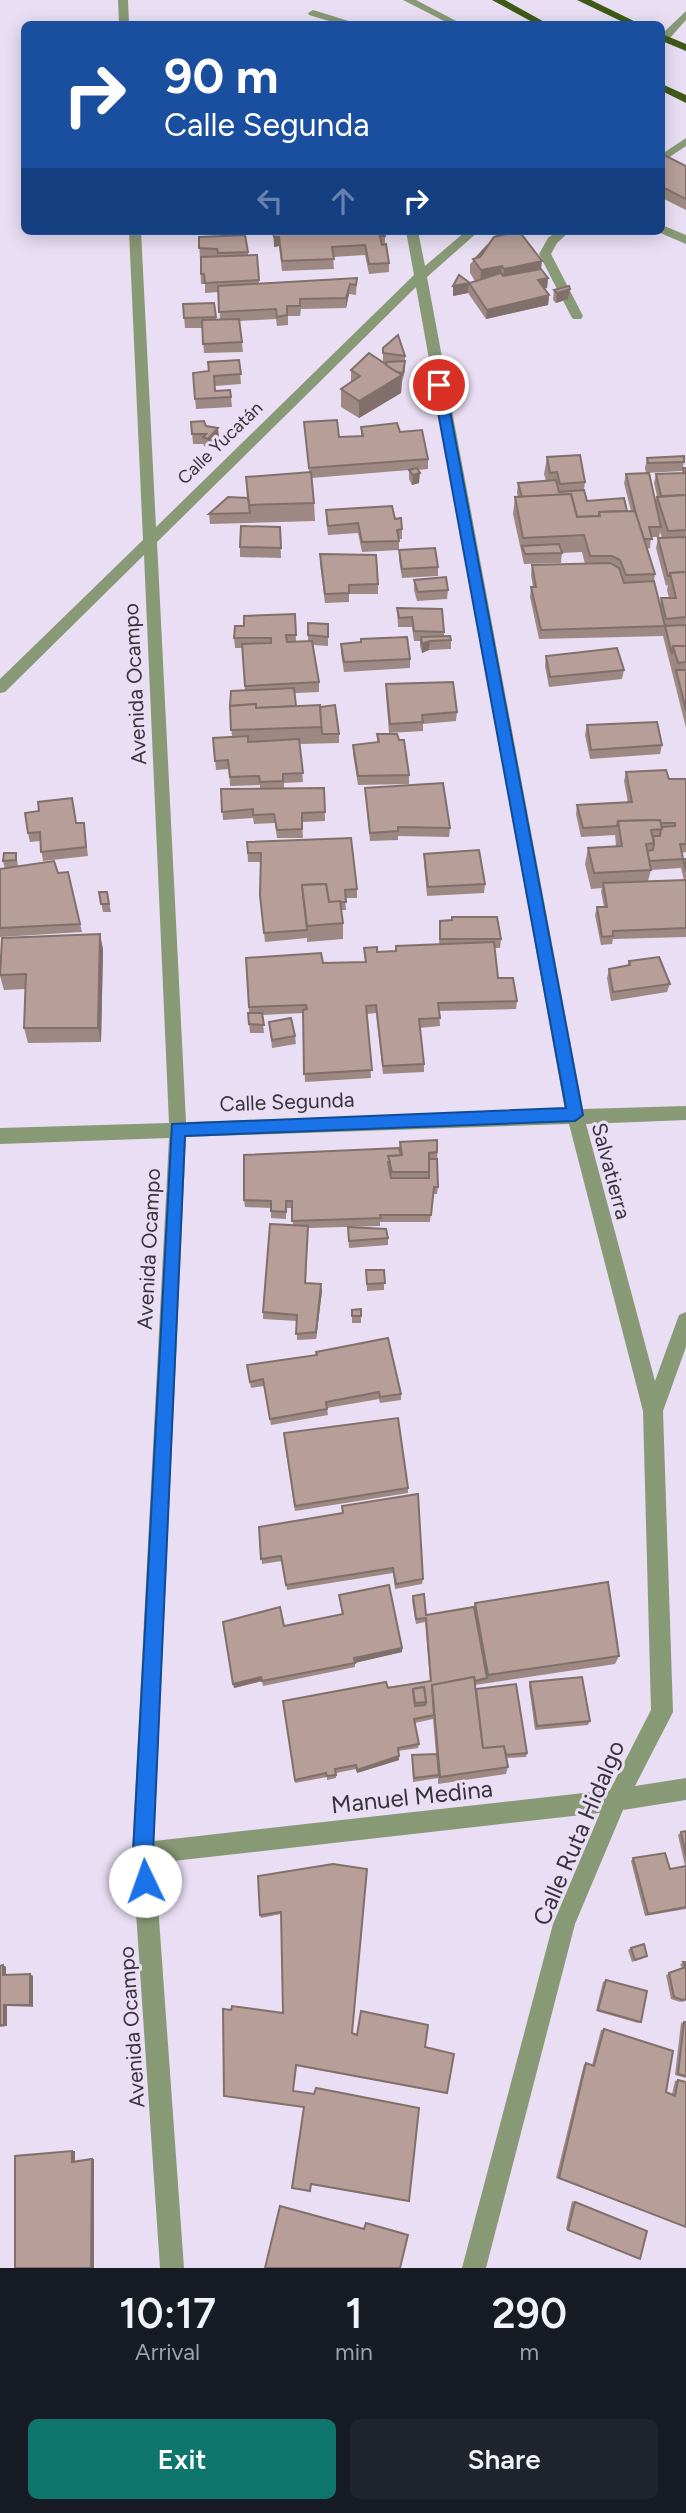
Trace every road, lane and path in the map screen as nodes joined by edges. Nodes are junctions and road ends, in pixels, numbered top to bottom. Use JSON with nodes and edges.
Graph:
{"nodes":[{"id":1,"x":123,"y":0,"type":"edge"},
{"id":2,"x":408,"y":0,"type":"edge"},
{"id":3,"x":485,"y":0,"type":"edge"},
{"id":4,"x":497,"y":0,"type":"edge"},
{"id":5,"x":582,"y":0,"type":"edge"},
{"id":6,"x":519,"y":12,"type":"junction"},
{"id":7,"x":313,"y":13,"type":"dead end"},
{"id":8,"x":686,"y":14,"type":"edge"},
{"id":9,"x":124,"y":21,"type":"edge"},
{"id":10,"x":338,"y":21,"type":"edge"},
{"id":11,"x":451,"y":21,"type":"edge"},
{"id":12,"x":537,"y":21,"type":"edge"},
{"id":13,"x":628,"y":21,"type":"edge"},
{"id":14,"x":665,"y":36,"type":"edge"},
{"id":15,"x":665,"y":39,"type":"edge"},
{"id":16,"x":686,"y":48,"type":"edge"},
{"id":17,"x":665,"y":89,"type":"edge"},
{"id":18,"x":686,"y":100,"type":"edge"},
{"id":19,"x":686,"y":141,"type":"edge"},
{"id":20,"x":665,"y":157,"type":"edge"},
{"id":21,"x":665,"y":230,"type":"edge"},
{"id":22,"x":135,"y":235,"type":"edge"},
{"id":23,"x":413,"y":235,"type":"edge"},
{"id":24,"x":468,"y":235,"type":"edge"},
{"id":25,"x":559,"y":235,"type":"edge"},
{"id":26,"x":686,"y":240,"type":"edge"},
{"id":27,"x":419,"y":277,"type":"junction"},
{"id":28,"x":577,"y":316,"type":"dead end"},
{"id":29,"x":151,"y":537,"type":"junction"},
{"id":30,"x":0,"y":688,"type":"edge"},
{"id":31,"x":686,"y":1113,"type":"edge"},
{"id":32,"x":575,"y":1115,"type":"junction"},
{"id":33,"x":178,"y":1129,"type":"junction"},
{"id":34,"x":0,"y":1136,"type":"edge"},
{"id":35,"x":686,"y":1321,"type":"edge"},
{"id":36,"x":653,"y":1411,"type":"junction"},
{"id":37,"x":686,"y":1789,"type":"edge"},
{"id":38,"x":616,"y":1800,"type":"junction"},
{"id":39,"x":143,"y":1853,"type":"junction"},
{"id":40,"x":172,"y":2268,"type":"edge"},
{"id":41,"x":474,"y":2268,"type":"edge"}],
"edges":[{"from":1,"to":9,"type":"street"},
{"from":2,"to":11,"type":"street"},
{"from":3,"to":6,"type":"main road"},
{"from":4,"to":6,"type":"main road"},
{"from":5,"to":13,"type":"main road"},
{"from":6,"to":12,"type":"main road"},
{"from":7,"to":10,"type":"street"},
{"from":8,"to":14,"type":"street"},
{"from":15,"to":16,"type":"main road"},
{"from":17,"to":18,"type":"main road"},
{"from":19,"to":20,"type":"street"},
{"from":21,"to":26,"type":"street"},
{"from":22,"to":29,"type":"street","name":"Avenida Ocampo"},
{"from":23,"to":27,"type":"street","name":"Salvatierra"},
{"from":24,"to":27,"type":"street","name":"Calle Yucatán"},
{"from":25,"to":28,"type":"street"},
{"from":27,"to":29,"type":"street","name":"Calle Yucatán"},
{"from":27,"to":32,"type":"street","name":"Salvatierra"},
{"from":29,"to":30,"type":"street","name":"Calle Yucatán"},
{"from":29,"to":33,"type":"street","name":"Avenida Ocampo"},
{"from":31,"to":32,"type":"street","name":"Calle Segunda"},
{"from":32,"to":33,"type":"street","name":"Calle Segunda"},
{"from":32,"to":36,"type":"street","name":"Salvatierra"},
{"from":33,"to":34,"type":"street","name":"Calle Segunda"},
{"from":33,"to":39,"type":"street","name":"Avenida Ocampo"},
{"from":35,"to":36,"type":"street"},
{"from":36,"to":38,"type":"street","name":"Calle Ruta Hidalgo"},
{"from":37,"to":38,"type":"street","name":"Manuel Medina"},
{"from":38,"to":39,"type":"street","name":"Manuel Medina"},
{"from":38,"to":41,"type":"street","name":"Calle Ruta Hidalgo"},
{"from":39,"to":40,"type":"street","name":"Avenida Ocampo"}]}
